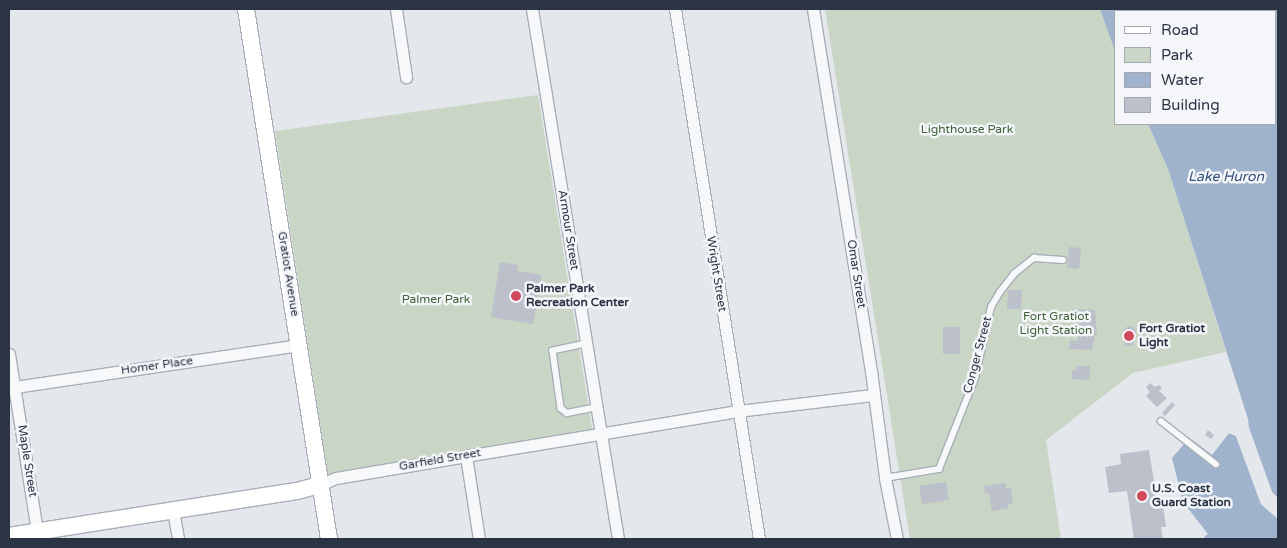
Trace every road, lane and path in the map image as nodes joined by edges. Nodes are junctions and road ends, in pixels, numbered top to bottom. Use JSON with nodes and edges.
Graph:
{"nodes":[{"id":1,"x":246,"y":9,"type":"edge"},
{"id":2,"x":396,"y":9,"type":"edge"},
{"id":3,"x":532,"y":9,"type":"edge"},
{"id":4,"x":675,"y":9,"type":"edge"},
{"id":5,"x":813,"y":9,"type":"edge"},
{"id":6,"x":406,"y":77,"type":"dead end"},
{"id":7,"x":1063,"y":260,"type":"dead end"},
{"id":8,"x":586,"y":344,"type":"junction"},
{"id":9,"x":299,"y":345,"type":"junction"},
{"id":10,"x":9,"y":354,"type":"edge"},
{"id":11,"x":15,"y":387,"type":"junction"},
{"id":12,"x":873,"y":395,"type":"junction"},
{"id":13,"x":597,"y":407,"type":"junction"},
{"id":14,"x":738,"y":411,"type":"junction"},
{"id":15,"x":1161,"y":421,"type":"dead end"},
{"id":16,"x":602,"y":435,"type":"junction"},
{"id":17,"x":466,"y":456,"type":"junction"},
{"id":18,"x":1216,"y":464,"type":"dead end"},
{"id":19,"x":885,"y":478,"type":"junction"},
{"id":20,"x":320,"y":485,"type":"junction"},
{"id":21,"x":174,"y":510,"type":"junction"},
{"id":22,"x":37,"y":535,"type":"edge"},
{"id":23,"x":9,"y":536,"type":"edge"},
{"id":24,"x":178,"y":539,"type":"edge"},
{"id":25,"x":329,"y":539,"type":"edge"},
{"id":26,"x":479,"y":539,"type":"edge"},
{"id":27,"x":618,"y":539,"type":"edge"},
{"id":28,"x":759,"y":539,"type":"edge"},
{"id":29,"x":896,"y":539,"type":"edge"}],
"edges":[{"from":1,"to":9,"type":"street","name":"Gratiot Avenue"},
{"from":2,"to":6,"type":"street"},
{"from":3,"to":8,"type":"street","name":"Armour Street"},
{"from":4,"to":14,"type":"street","name":"Wright Street"},
{"from":5,"to":12,"type":"street","name":"Omar Street"},
{"from":7,"to":19,"type":"lane","name":"Conger Street"},
{"from":8,"to":13,"type":"street","name":"Armour Street"},
{"from":8,"to":13,"type":"lane"},
{"from":9,"to":11,"type":"street","name":"Homer Place"},
{"from":9,"to":20,"type":"street","name":"Gratiot Avenue"},
{"from":10,"to":11,"type":"street","name":"Maple Street"},
{"from":11,"to":22,"type":"street","name":"Maple Street"},
{"from":12,"to":14,"type":"street","name":"Garfield Street"},
{"from":12,"to":19,"type":"street","name":"Omar Street"},
{"from":13,"to":16,"type":"street","name":"Armour Street"},
{"from":14,"to":16,"type":"street","name":"Garfield Street"},
{"from":14,"to":28,"type":"street","name":"Wright Street"},
{"from":15,"to":18,"type":"lane"},
{"from":16,"to":17,"type":"street","name":"Garfield Street"},
{"from":16,"to":27,"type":"street","name":"Armour Street"},
{"from":17,"to":20,"type":"street","name":"Garfield Street"},
{"from":17,"to":26,"type":"street"},
{"from":19,"to":29,"type":"street","name":"Omar Street"},
{"from":20,"to":21,"type":"street","name":"Garfield Street"},
{"from":20,"to":25,"type":"street","name":"Gratiot Avenue"},
{"from":21,"to":22,"type":"street","name":"Garfield Street"},
{"from":21,"to":24,"type":"street"},
{"from":22,"to":23,"type":"street","name":"Garfield Street"}]}
